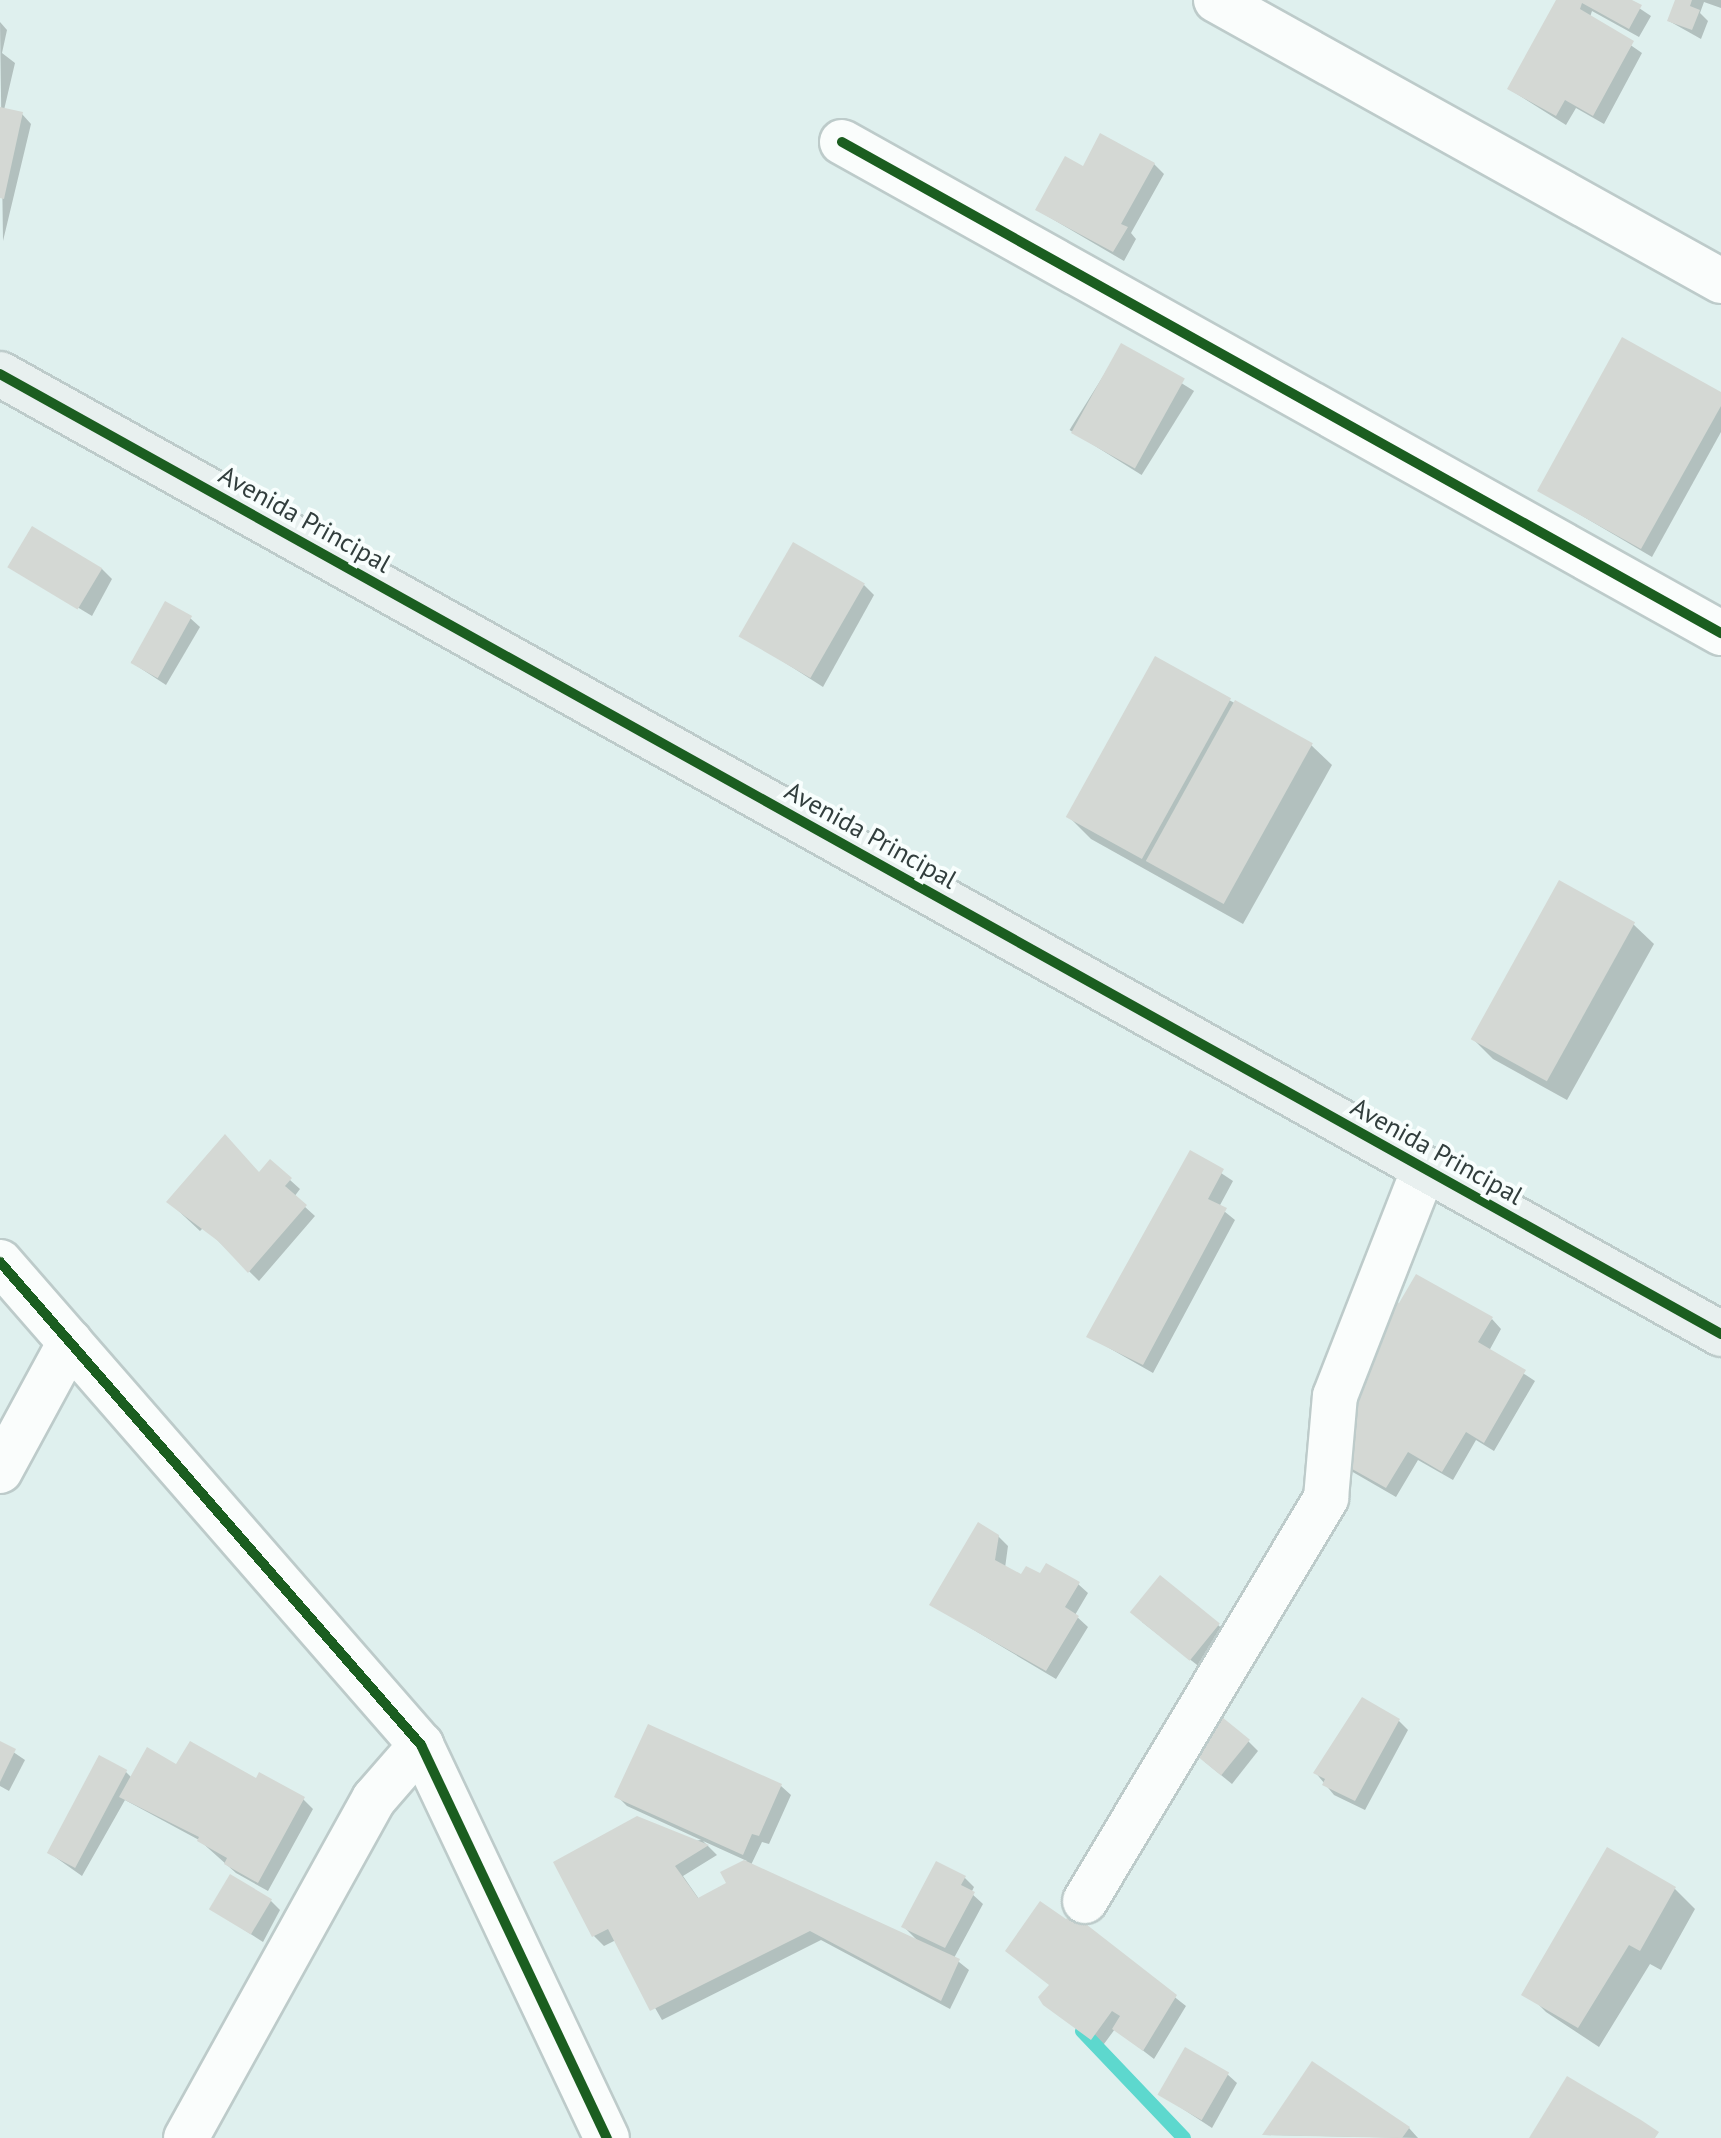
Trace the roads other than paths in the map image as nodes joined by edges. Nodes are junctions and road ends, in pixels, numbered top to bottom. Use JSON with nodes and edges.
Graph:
{"nodes":[{"id":1,"x":1216,"y":0,"type":"edge"},
{"id":2,"x":842,"y":142,"type":"dead end"},
{"id":3,"x":1721,"y":281,"type":"edge"},
{"id":4,"x":0,"y":374,"type":"edge"},
{"id":5,"x":1721,"y":633,"type":"edge"},
{"id":6,"x":1424,"y":1169,"type":"junction"},
{"id":7,"x":0,"y":1262,"type":"edge"},
{"id":8,"x":1721,"y":1334,"type":"edge"},
{"id":9,"x":70,"y":1342,"type":"junction"},
{"id":10,"x":0,"y":1471,"type":"edge"},
{"id":11,"x":421,"y":1745,"type":"junction"},
{"id":12,"x":1085,"y":1901,"type":"dead end"},
{"id":13,"x":186,"y":2138,"type":"edge"},
{"id":14,"x":607,"y":2138,"type":"edge"}],
"edges":[{"from":1,"to":3,"type":"street"},
{"from":2,"to":5,"type":"street"},
{"from":4,"to":6,"type":"street","name":"Avenida Principal"},
{"from":6,"to":8,"type":"street","name":"Avenida Principal"},
{"from":6,"to":12,"type":"street"},
{"from":7,"to":9,"type":"street"},
{"from":9,"to":10,"type":"street"},
{"from":9,"to":11,"type":"street"},
{"from":11,"to":13,"type":"street"},
{"from":11,"to":14,"type":"street"}]}
